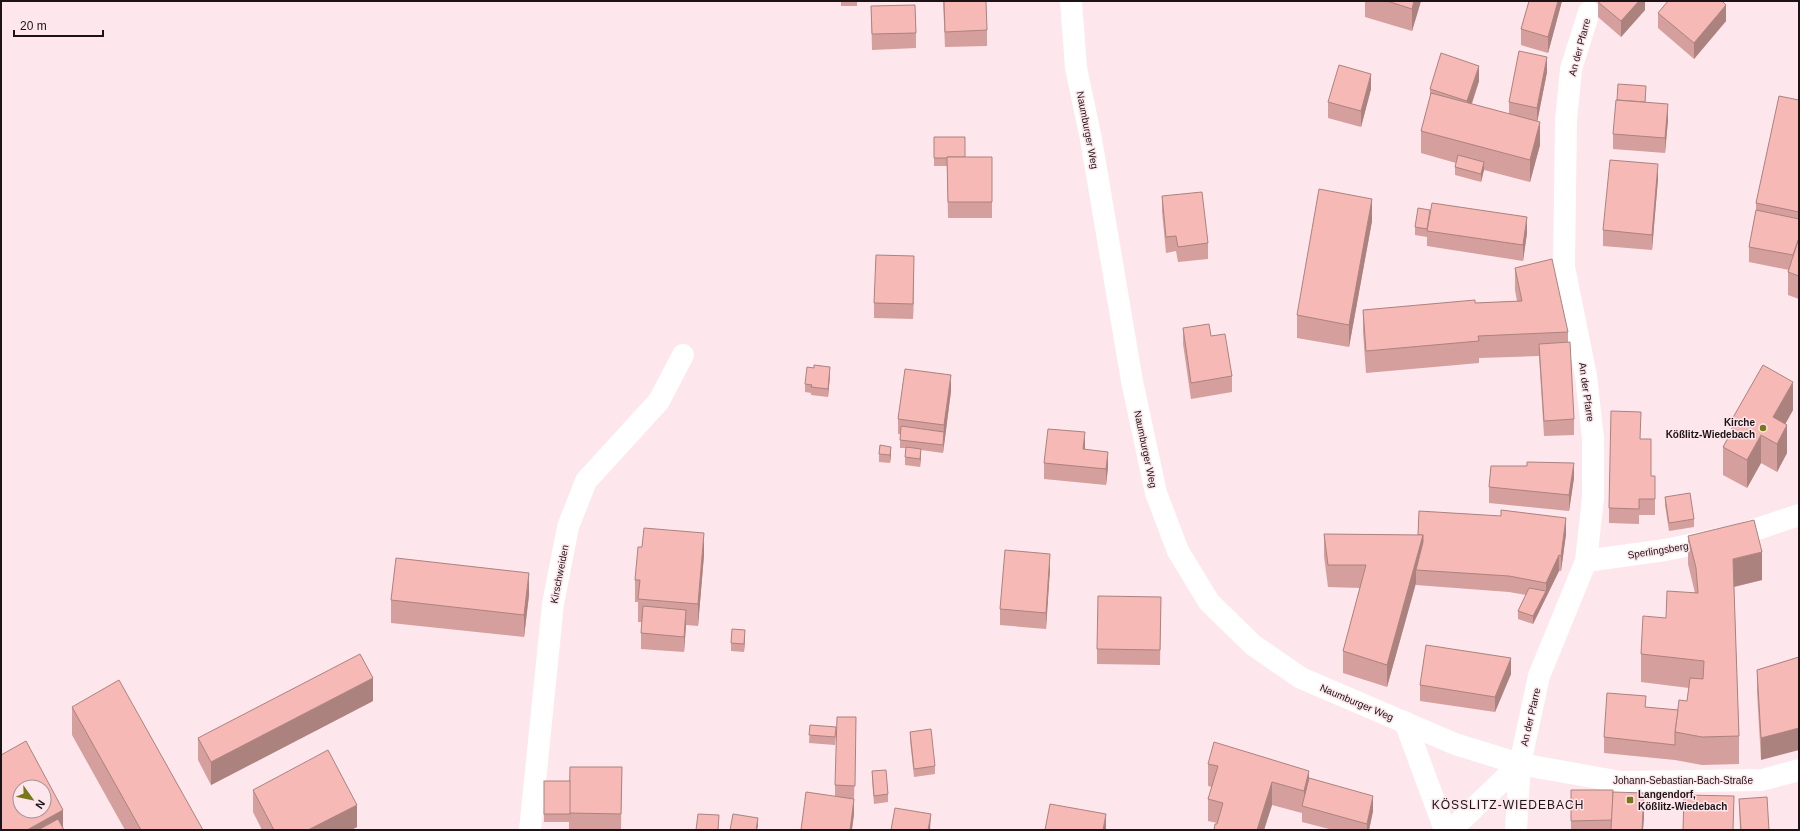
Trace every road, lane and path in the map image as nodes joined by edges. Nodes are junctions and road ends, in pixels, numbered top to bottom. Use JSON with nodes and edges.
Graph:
{"nodes":[{"id":1,"x":1071,"y":1,"type":"edge"},
{"id":2,"x":1589,"y":12,"type":"dead end"},
{"id":3,"x":683,"y":355,"type":"dead end"},
{"id":4,"x":1799,"y":515,"type":"edge"},
{"id":5,"x":1586,"y":561,"type":"junction"},
{"id":6,"x":1405,"y":722,"type":"junction"},
{"id":7,"x":1520,"y":764,"type":"junction"},
{"id":8,"x":1799,"y":770,"type":"edge"},
{"id":9,"x":530,"y":830,"type":"edge"},
{"id":10,"x":1445,"y":830,"type":"edge"},
{"id":11,"x":1451,"y":830,"type":"edge"},
{"id":12,"x":1516,"y":830,"type":"edge"}],
"edges":[{"from":1,"to":6,"type":"street","name":"Naumburger Weg"},
{"from":2,"to":5,"type":"street","name":"An der Pfarre"},
{"from":3,"to":9,"type":"street","name":"Kirschweiden"},
{"from":4,"to":5,"type":"street","name":"Sperlingsberg"},
{"from":5,"to":7,"type":"street","name":"An der Pfarre"},
{"from":6,"to":7,"type":"street","name":"Naumburger Weg"},
{"from":6,"to":10,"type":"street"},
{"from":7,"to":8,"type":"street","name":"Johann-Sebastian-Bach-Straße"},
{"from":7,"to":11,"type":"street"},
{"from":7,"to":12,"type":"street","name":"An der Pfarre"}]}
